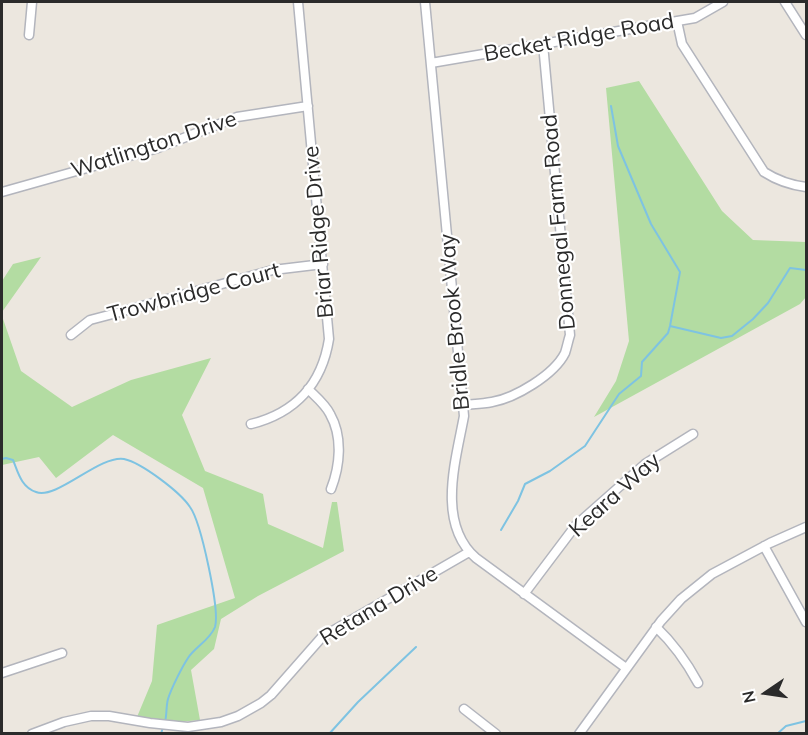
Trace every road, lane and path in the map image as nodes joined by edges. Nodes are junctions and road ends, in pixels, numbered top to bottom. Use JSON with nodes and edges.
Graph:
{"nodes":[{"id":1,"x":32,"y":2,"type":"edge"},
{"id":2,"x":298,"y":2,"type":"edge"},
{"id":3,"x":425,"y":2,"type":"edge"},
{"id":4,"x":723,"y":2,"type":"edge"},
{"id":5,"x":785,"y":2,"type":"edge"},
{"id":6,"x":677,"y":21,"type":"junction"},
{"id":7,"x":807,"y":34,"type":"edge"},
{"id":8,"x":29,"y":35,"type":"dead end"},
{"id":9,"x":543,"y":44,"type":"junction"},
{"id":10,"x":431,"y":63,"type":"junction"},
{"id":11,"x":308,"y":106,"type":"junction"},
{"id":12,"x":807,"y":187,"type":"edge"},
{"id":13,"x":2,"y":192,"type":"edge"},
{"id":14,"x":323,"y":264,"type":"junction"},
{"id":15,"x":71,"y":335,"type":"dead end"},
{"id":16,"x":308,"y":389,"type":"junction"},
{"id":17,"x":463,"y":405,"type":"junction"},
{"id":18,"x":251,"y":424,"type":"dead end"},
{"id":19,"x":693,"y":434,"type":"dead end"},
{"id":20,"x":331,"y":489,"type":"dead end"},
{"id":21,"x":807,"y":527,"type":"edge"},
{"id":22,"x":764,"y":546,"type":"junction"},
{"id":23,"x":469,"y":552,"type":"junction"},
{"id":24,"x":524,"y":594,"type":"junction"},
{"id":25,"x":807,"y":622,"type":"edge"},
{"id":26,"x":656,"y":627,"type":"junction"},
{"id":27,"x":62,"y":653,"type":"dead end"},
{"id":28,"x":626,"y":668,"type":"junction"},
{"id":29,"x":2,"y":673,"type":"edge"},
{"id":30,"x":698,"y":682,"type":"dead end"},
{"id":31,"x":464,"y":709,"type":"dead end"},
{"id":32,"x":32,"y":734,"type":"edge"},
{"id":33,"x":496,"y":734,"type":"edge"},
{"id":34,"x":579,"y":734,"type":"edge"}],
"edges":[{"from":1,"to":8,"type":"street"},
{"from":2,"to":11,"type":"street","name":"Briar Ridge Drive"},
{"from":3,"to":10,"type":"street","name":"Bridle Brook Way"},
{"from":4,"to":6,"type":"street","name":"Becket Ridge Road"},
{"from":5,"to":7,"type":"street"},
{"from":6,"to":9,"type":"street","name":"Becket Ridge Road"},
{"from":6,"to":12,"type":"street"},
{"from":9,"to":10,"type":"street","name":"Becket Ridge Road"},
{"from":9,"to":17,"type":"street","name":"Donnegal Farm Road"},
{"from":10,"to":17,"type":"street","name":"Bridle Brook Way"},
{"from":11,"to":13,"type":"street","name":"Watlington Drive"},
{"from":11,"to":14,"type":"street","name":"Briar Ridge Drive"},
{"from":14,"to":15,"type":"street","name":"Trowbridge Court"},
{"from":14,"to":16,"type":"street","name":"Briar Ridge Drive"},
{"from":16,"to":18,"type":"street","name":"Briar Ridge Drive"},
{"from":16,"to":20,"type":"street"},
{"from":17,"to":23,"type":"street","name":"Bridle Brook Way"},
{"from":19,"to":24,"type":"street","name":"Keara Way"},
{"from":21,"to":22,"type":"street"},
{"from":22,"to":25,"type":"street"},
{"from":22,"to":26,"type":"street"},
{"from":23,"to":24,"type":"street","name":"Bridle Brook Way"},
{"from":23,"to":32,"type":"street","name":"Retana Drive"},
{"from":24,"to":28,"type":"street","name":"Bridle Brook Way"},
{"from":26,"to":28,"type":"street"},
{"from":26,"to":30,"type":"street"},
{"from":27,"to":29,"type":"street"},
{"from":28,"to":34,"type":"street"},
{"from":31,"to":33,"type":"street"}]}
